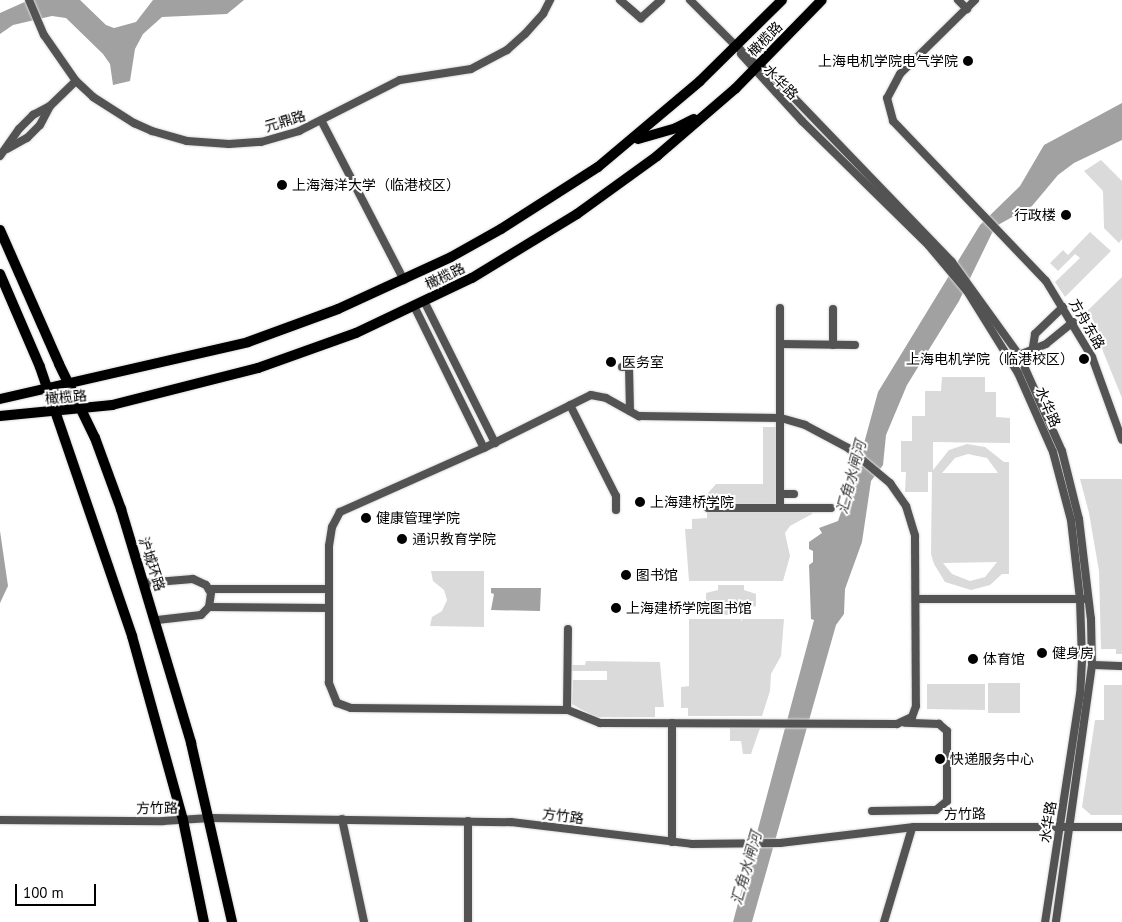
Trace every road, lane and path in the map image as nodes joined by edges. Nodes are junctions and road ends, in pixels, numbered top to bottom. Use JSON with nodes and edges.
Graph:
{"nodes":[{"id":1,"x":29,"y":0,"type":"edge"},
{"id":2,"x":550,"y":0,"type":"edge"},
{"id":3,"x":620,"y":0,"type":"edge"},
{"id":4,"x":662,"y":0,"type":"edge"},
{"id":5,"x":690,"y":0,"type":"edge"},
{"id":6,"x":782,"y":0,"type":"edge"},
{"id":7,"x":822,"y":0,"type":"edge"},
{"id":8,"x":958,"y":0,"type":"edge"},
{"id":9,"x":976,"y":0,"type":"edge"},
{"id":10,"x":967,"y":9,"type":"junction"},
{"id":11,"x":736,"y":46,"type":"junction"},
{"id":12,"x":756,"y":68,"type":"junction"},
{"id":13,"x":76,"y":81,"type":"junction"},
{"id":14,"x":50,"y":106,"type":"junction"},
{"id":15,"x":715,"y":106,"type":"junction"},
{"id":16,"x":322,"y":122,"type":"junction"},
{"id":17,"x":627,"y":143,"type":"junction"},
{"id":18,"x":7,"y":149,"type":"junction"},
{"id":19,"x":0,"y":156,"type":"edge"},
{"id":20,"x":0,"y":230,"type":"edge"},
{"id":21,"x":0,"y":274,"type":"edge"},
{"id":22,"x":404,"y":280,"type":"junction"},
{"id":23,"x":968,"y":288,"type":"junction"},
{"id":24,"x":424,"y":301,"type":"junction"},
{"id":25,"x":414,"y":306,"type":"junction"},
{"id":26,"x":1063,"y":307,"type":"junction"},
{"id":27,"x":780,"y":308,"type":"dead end"},
{"id":28,"x":834,"y":309,"type":"dead end"},
{"id":29,"x":1073,"y":322,"type":"junction"},
{"id":30,"x":780,"y":344,"type":"junction"},
{"id":31,"x":833,"y":345,"type":"junction"},
{"id":32,"x":855,"y":345,"type":"dead end"},
{"id":33,"x":1033,"y":347,"type":"junction"},
{"id":34,"x":1019,"y":355,"type":"junction"},
{"id":35,"x":622,"y":367,"type":"dead end"},
{"id":36,"x":69,"y":385,"type":"junction"},
{"id":37,"x":48,"y":390,"type":"junction"},
{"id":38,"x":0,"y":399,"type":"edge"},
{"id":39,"x":476,"y":405,"type":"junction"},
{"id":40,"x":570,"y":405,"type":"junction"},
{"id":41,"x":82,"y":410,"type":"junction"},
{"id":42,"x":466,"y":410,"type":"junction"},
{"id":43,"x":630,"y":411,"type":"junction"},
{"id":44,"x":56,"y":412,"type":"junction"},
{"id":45,"x":0,"y":416,"type":"edge"},
{"id":46,"x":780,"y":418,"type":"junction"},
{"id":47,"x":1122,"y":440,"type":"edge"},
{"id":48,"x":495,"y":443,"type":"junction"},
{"id":49,"x":484,"y":448,"type":"junction"},
{"id":50,"x":780,"y":494,"type":"junction"},
{"id":51,"x":794,"y":494,"type":"dead end"},
{"id":52,"x":708,"y":508,"type":"dead end"},
{"id":53,"x":780,"y":508,"type":"junction"},
{"id":54,"x":831,"y":508,"type":"dead end"},
{"id":55,"x":616,"y":510,"type":"dead end"},
{"id":56,"x":144,"y":583,"type":"junction"},
{"id":57,"x":209,"y":589,"type":"junction"},
{"id":58,"x":329,"y":590,"type":"junction"},
{"id":59,"x":916,"y":599,"type":"junction"},
{"id":60,"x":1080,"y":599,"type":"junction"},
{"id":61,"x":1089,"y":600,"type":"junction"},
{"id":62,"x":209,"y":607,"type":"junction"},
{"id":63,"x":329,"y":608,"type":"junction"},
{"id":64,"x":157,"y":620,"type":"junction"},
{"id":65,"x":568,"y":629,"type":"dead end"},
{"id":66,"x":1092,"y":664,"type":"junction"},
{"id":67,"x":1122,"y":666,"type":"edge"},
{"id":68,"x":567,"y":710,"type":"junction"},
{"id":69,"x":905,"y":722,"type":"junction"},
{"id":70,"x":672,"y":723,"type":"junction"},
{"id":71,"x":872,"y":811,"type":"dead end"},
{"id":72,"x":210,"y":818,"type":"junction"},
{"id":73,"x":342,"y":819,"type":"junction"},
{"id":74,"x":0,"y":820,"type":"edge"},
{"id":75,"x":183,"y":820,"type":"junction"},
{"id":76,"x":468,"y":821,"type":"junction"},
{"id":77,"x":1060,"y":826,"type":"junction"},
{"id":78,"x":1071,"y":827,"type":"junction"},
{"id":79,"x":1122,"y":827,"type":"edge"},
{"id":80,"x":912,"y":828,"type":"junction"},
{"id":81,"x":672,"y":842,"type":"junction"},
{"id":82,"x":204,"y":922,"type":"edge"},
{"id":83,"x":232,"y":922,"type":"edge"},
{"id":84,"x":364,"y":922,"type":"edge"},
{"id":85,"x":468,"y":922,"type":"edge"},
{"id":86,"x":884,"y":922,"type":"edge"},
{"id":87,"x":1045,"y":922,"type":"edge"},
{"id":88,"x":1056,"y":922,"type":"edge"}],
"edges":[{"from":1,"to":13,"type":"street","name":"元鼎路"},
{"from":2,"to":16,"type":"street","name":"元鼎路"},
{"from":3,"to":4,"type":"street"},
{"from":5,"to":11,"type":"street","name":"水华路"},
{"from":6,"to":11,"type":"main road","name":"橄榄路"},
{"from":7,"to":12,"type":"main road","name":"橄榄路"},
{"from":8,"to":10,"type":"street"},
{"from":9,"to":10,"type":"street"},
{"from":10,"to":26,"type":"street","name":"方舟东路"},
{"from":11,"to":12,"type":"street","name":"水华路"},
{"from":11,"to":17,"type":"main road","name":"橄榄路"},
{"from":12,"to":15,"type":"main road","name":"橄榄路"},
{"from":12,"to":23,"type":"street","name":"水华路"},
{"from":13,"to":14,"type":"street"},
{"from":13,"to":16,"type":"street","name":"元鼎路"},
{"from":14,"to":18,"type":"street"},
{"from":14,"to":18,"type":"street"},
{"from":15,"to":17,"type":"main road"},
{"from":15,"to":24,"type":"main road","name":"橄榄路"},
{"from":16,"to":22,"type":"street"},
{"from":17,"to":22,"type":"main road","name":"橄榄路"},
{"from":18,"to":19,"type":"street"},
{"from":20,"to":36,"type":"main road","name":"沪城环路"},
{"from":21,"to":37,"type":"main road"},
{"from":22,"to":36,"type":"main road","name":"橄榄路"},
{"from":23,"to":34,"type":"street","name":"水华路"},
{"from":23,"to":60,"type":"street","name":"水华路"},
{"from":24,"to":25,"type":"main road","name":"橄榄路"},
{"from":24,"to":39,"type":"street"},
{"from":25,"to":41,"type":"main road","name":"橄榄路"},
{"from":25,"to":42,"type":"street"},
{"from":26,"to":29,"type":"street","name":"方舟东路"},
{"from":26,"to":33,"type":"street"},
{"from":27,"to":30,"type":"street"},
{"from":28,"to":31,"type":"street"},
{"from":29,"to":33,"type":"street"},
{"from":29,"to":47,"type":"street","name":"方舟东路"},
{"from":30,"to":31,"type":"street"},
{"from":30,"to":46,"type":"street"},
{"from":31,"to":32,"type":"street"},
{"from":33,"to":34,"type":"street"},
{"from":34,"to":61,"type":"street","name":"水华路"},
{"from":35,"to":43,"type":"street"},
{"from":36,"to":37,"type":"main road","name":"橄榄路"},
{"from":36,"to":41,"type":"main road","name":"沪城环路"},
{"from":37,"to":38,"type":"main road","name":"橄榄路"},
{"from":37,"to":44,"type":"main road"},
{"from":39,"to":42,"type":"street"},
{"from":39,"to":48,"type":"street"},
{"from":40,"to":43,"type":"street"},
{"from":40,"to":48,"type":"street"},
{"from":40,"to":55,"type":"street"},
{"from":41,"to":44,"type":"main road","name":"橄榄路"},
{"from":41,"to":56,"type":"main road","name":"沪城环路"},
{"from":42,"to":49,"type":"street"},
{"from":43,"to":46,"type":"street"},
{"from":44,"to":45,"type":"main road","name":"橄榄路"},
{"from":44,"to":75,"type":"main road"},
{"from":46,"to":50,"type":"street"},
{"from":46,"to":59,"type":"street"},
{"from":48,"to":49,"type":"street"},
{"from":49,"to":58,"type":"street"},
{"from":50,"to":51,"type":"street"},
{"from":50,"to":53,"type":"street"},
{"from":52,"to":53,"type":"street"},
{"from":53,"to":54,"type":"street"},
{"from":56,"to":57,"type":"street"},
{"from":56,"to":64,"type":"main road","name":"沪城环路"},
{"from":57,"to":58,"type":"street"},
{"from":57,"to":62,"type":"street"},
{"from":58,"to":63,"type":"street"},
{"from":59,"to":60,"type":"street"},
{"from":59,"to":69,"type":"street"},
{"from":60,"to":61,"type":"street"},
{"from":60,"to":77,"type":"street","name":"水华路"},
{"from":61,"to":66,"type":"street","name":"水华路"},
{"from":62,"to":63,"type":"street"},
{"from":62,"to":64,"type":"street"},
{"from":63,"to":68,"type":"street"},
{"from":64,"to":72,"type":"main road","name":"沪城环路"},
{"from":65,"to":68,"type":"street"},
{"from":66,"to":67,"type":"street"},
{"from":66,"to":78,"type":"street","name":"水华路"},
{"from":68,"to":70,"type":"street"},
{"from":69,"to":70,"type":"street"},
{"from":69,"to":71,"type":"street"},
{"from":70,"to":81,"type":"street"},
{"from":72,"to":73,"type":"street","name":"方竹路"},
{"from":72,"to":75,"type":"street","name":"方竹路"},
{"from":72,"to":83,"type":"main road","name":"沪城环路"},
{"from":73,"to":76,"type":"street","name":"方竹路"},
{"from":73,"to":84,"type":"street"},
{"from":74,"to":75,"type":"street","name":"方竹路"},
{"from":75,"to":82,"type":"main road"},
{"from":76,"to":81,"type":"street","name":"方竹路"},
{"from":76,"to":85,"type":"street"},
{"from":77,"to":78,"type":"street","name":"方竹路"},
{"from":77,"to":80,"type":"street","name":"方竹路"},
{"from":77,"to":87,"type":"street","name":"水华路"},
{"from":78,"to":79,"type":"street","name":"方竹路"},
{"from":78,"to":88,"type":"street","name":"水华路"},
{"from":80,"to":81,"type":"street","name":"方竹路"},
{"from":80,"to":86,"type":"street"}]}
